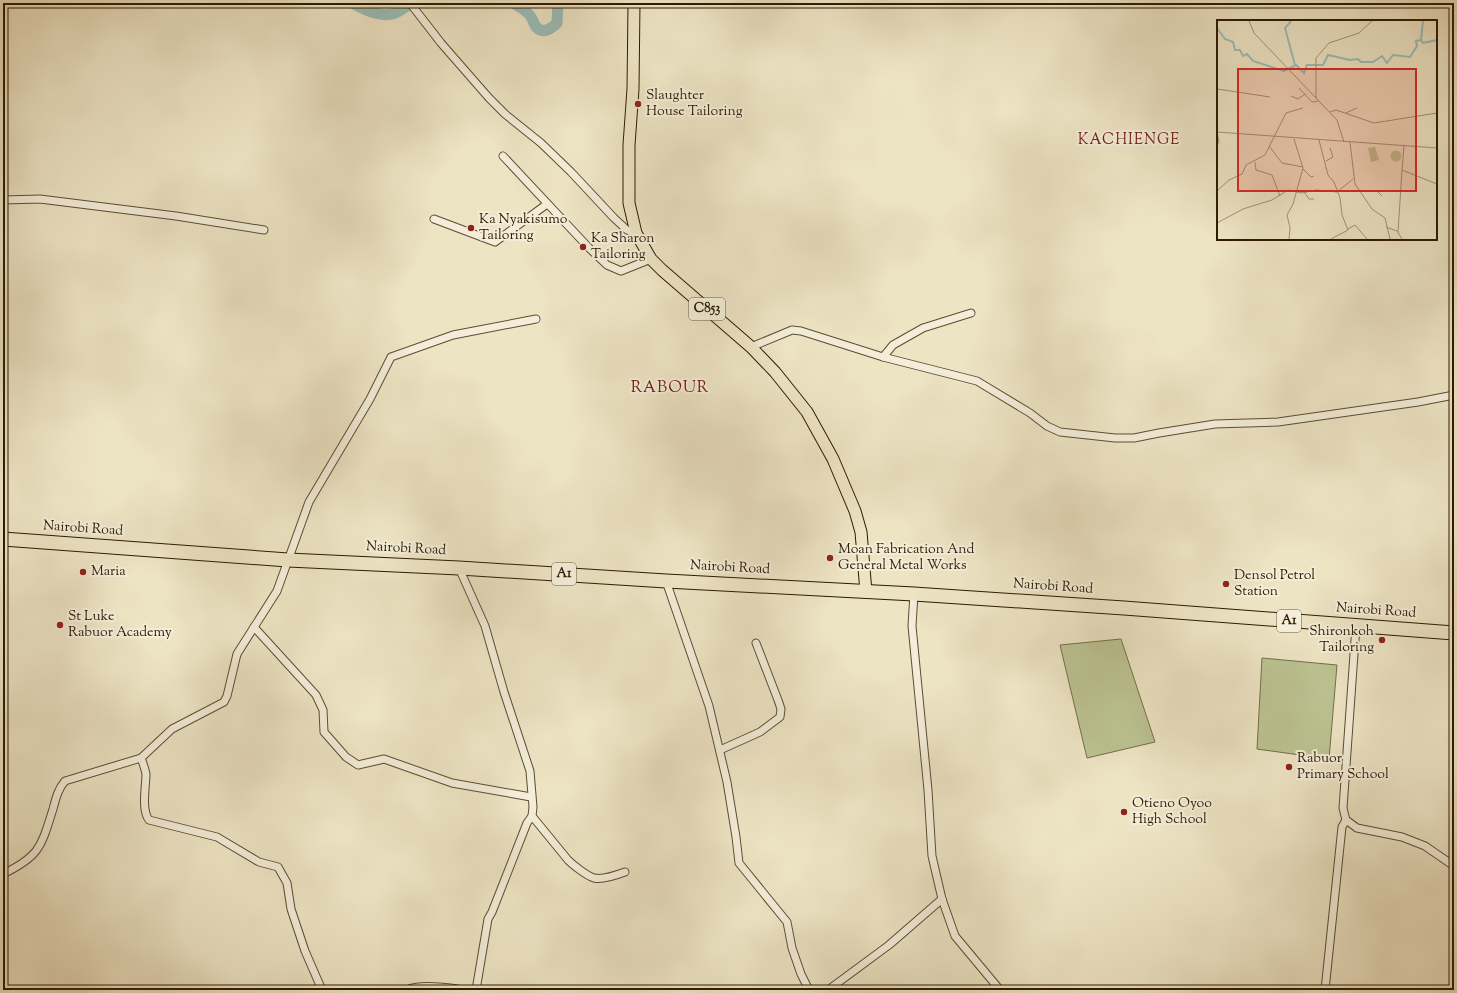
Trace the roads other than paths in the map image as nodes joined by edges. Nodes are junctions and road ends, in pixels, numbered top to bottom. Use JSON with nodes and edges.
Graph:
{"nodes":[{"id":1,"x":410,"y":3,"type":"edge"},
{"id":2,"x":634,"y":3,"type":"edge"},
{"id":3,"x":503,"y":156,"type":"dead end"},
{"id":4,"x":3,"y":200,"type":"edge"},
{"id":5,"x":547,"y":204,"type":"junction"},
{"id":6,"x":434,"y":219,"type":"dead end"},
{"id":7,"x":264,"y":230,"type":"dead end"},
{"id":8,"x":636,"y":233,"type":"junction"},
{"id":9,"x":651,"y":259,"type":"junction"},
{"id":10,"x":971,"y":313,"type":"dead end"},
{"id":11,"x":536,"y":319,"type":"dead end"},
{"id":12,"x":751,"y":346,"type":"junction"},
{"id":13,"x":883,"y":357,"type":"junction"},
{"id":14,"x":1454,"y":395,"type":"edge"},
{"id":15,"x":3,"y":539,"type":"edge"},
{"id":16,"x":288,"y":560,"type":"junction"},
{"id":17,"x":459,"y":568,"type":"junction"},
{"id":18,"x":666,"y":581,"type":"junction"},
{"id":19,"x":866,"y":592,"type":"junction"},
{"id":20,"x":914,"y":594,"type":"junction"},
{"id":21,"x":254,"y":626,"type":"junction"},
{"id":22,"x":1356,"y":626,"type":"junction"},
{"id":23,"x":1454,"y":633,"type":"edge"},
{"id":24,"x":756,"y":642,"type":"dead end"},
{"id":25,"x":720,"y":750,"type":"junction"},
{"id":26,"x":141,"y":758,"type":"junction"},
{"id":27,"x":531,"y":797,"type":"junction"},
{"id":28,"x":532,"y":816,"type":"junction"},
{"id":29,"x":1346,"y":820,"type":"junction"},
{"id":30,"x":1454,"y":866,"type":"edge"},
{"id":31,"x":625,"y":872,"type":"dead end"},
{"id":32,"x":3,"y":874,"type":"edge"},
{"id":33,"x":942,"y":899,"type":"junction"},
{"id":34,"x":322,"y":990,"type":"edge"},
{"id":35,"x":406,"y":990,"type":"edge"},
{"id":36,"x":463,"y":990,"type":"edge"},
{"id":37,"x":476,"y":990,"type":"edge"},
{"id":38,"x":632,"y":990,"type":"edge"},
{"id":39,"x":671,"y":990,"type":"edge"},
{"id":40,"x":809,"y":990,"type":"edge"},
{"id":41,"x":828,"y":990,"type":"edge"},
{"id":42,"x":1000,"y":990,"type":"edge"},
{"id":43,"x":1023,"y":990,"type":"edge"},
{"id":44,"x":1100,"y":990,"type":"edge"},
{"id":45,"x":1325,"y":990,"type":"edge"}],
"edges":[{"from":1,"to":8,"type":"street"},
{"from":2,"to":8,"type":"main road","number":"C853"},
{"from":3,"to":5,"type":"street"},
{"from":4,"to":7,"type":"street"},
{"from":5,"to":6,"type":"street"},
{"from":5,"to":9,"type":"street"},
{"from":8,"to":9,"type":"main road","number":"C853"},
{"from":9,"to":12,"type":"main road","number":"C853"},
{"from":10,"to":13,"type":"street"},
{"from":11,"to":16,"type":"street"},
{"from":12,"to":13,"type":"street"},
{"from":12,"to":19,"type":"main road","number":"C853"},
{"from":13,"to":14,"type":"street"},
{"from":15,"to":16,"type":"highway","name":"Nairobi Road","number":"A1"},
{"from":16,"to":17,"type":"highway","name":"Nairobi Road","number":"A1"},
{"from":16,"to":21,"type":"street"},
{"from":17,"to":18,"type":"highway","name":"Nairobi Road","number":"A1"},
{"from":17,"to":27,"type":"street"},
{"from":18,"to":19,"type":"highway","name":"Nairobi Road","number":"A1"},
{"from":18,"to":25,"type":"street"},
{"from":19,"to":20,"type":"highway","name":"Nairobi Road","number":"A1"},
{"from":20,"to":22,"type":"highway","name":"Nairobi Road","number":"A1"},
{"from":20,"to":33,"type":"street"},
{"from":21,"to":26,"type":"street"},
{"from":21,"to":27,"type":"street"},
{"from":22,"to":23,"type":"highway","name":"Nairobi Road","number":"A1"},
{"from":22,"to":29,"type":"street"},
{"from":24,"to":25,"type":"street"},
{"from":25,"to":40,"type":"street"},
{"from":26,"to":32,"type":"street"},
{"from":26,"to":34,"type":"street"},
{"from":27,"to":28,"type":"street"},
{"from":28,"to":31,"type":"street"},
{"from":28,"to":37,"type":"street"},
{"from":29,"to":30,"type":"street"},
{"from":29,"to":45,"type":"street"},
{"from":33,"to":41,"type":"street"},
{"from":33,"to":42,"type":"street"},
{"from":35,"to":36,"type":"street"},
{"from":38,"to":39,"type":"street"},
{"from":43,"to":44,"type":"street"}]}
